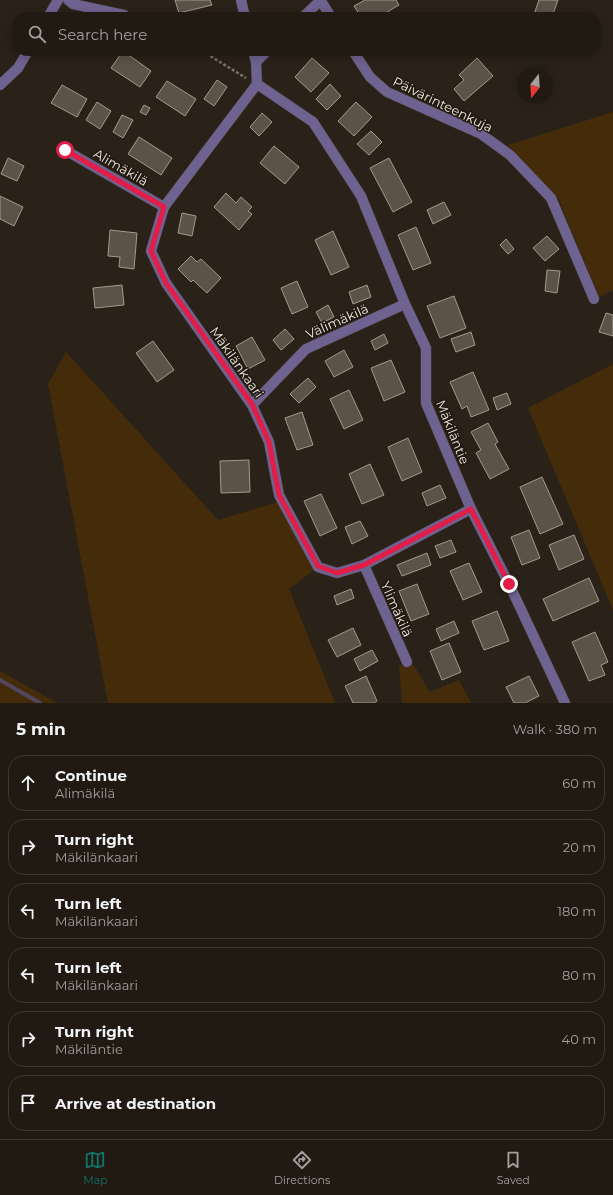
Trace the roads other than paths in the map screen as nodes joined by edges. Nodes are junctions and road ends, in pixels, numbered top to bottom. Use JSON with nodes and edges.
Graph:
{"nodes":[{"id":1,"x":58,"y":0,"type":"edge"},
{"id":2,"x":68,"y":0,"type":"edge"},
{"id":3,"x":241,"y":0,"type":"edge"},
{"id":4,"x":321,"y":0,"type":"edge"},
{"id":5,"x":51,"y":12,"type":"edge"},
{"id":6,"x":110,"y":12,"type":"edge"},
{"id":7,"x":244,"y":12,"type":"edge"},
{"id":8,"x":308,"y":12,"type":"edge"},
{"id":9,"x":328,"y":12,"type":"edge"},
{"id":10,"x":25,"y":56,"type":"edge"},
{"id":11,"x":254,"y":56,"type":"edge"},
{"id":12,"x":262,"y":56,"type":"edge"},
{"id":13,"x":356,"y":56,"type":"edge"},
{"id":14,"x":256,"y":62,"type":"junction"},
{"id":15,"x":257,"y":84,"type":"junction"},
{"id":16,"x":0,"y":85,"type":"edge"},
{"id":17,"x":65,"y":150,"type":"dead end"},
{"id":18,"x":164,"y":207,"type":"junction"},
{"id":19,"x":594,"y":299,"type":"dead end"},
{"id":20,"x":405,"y":304,"type":"junction"},
{"id":21,"x":252,"y":404,"type":"junction"},
{"id":22,"x":471,"y":509,"type":"junction"},
{"id":23,"x":364,"y":565,"type":"junction"},
{"id":24,"x":407,"y":662,"type":"dead end"},
{"id":25,"x":565,"y":703,"type":"edge"}],
"edges":[{"from":1,"to":5,"type":"street"},
{"from":2,"to":6,"type":"street"},
{"from":3,"to":7,"type":"street"},
{"from":4,"to":8,"type":"street"},
{"from":4,"to":9,"type":"street"},
{"from":10,"to":16,"type":"street"},
{"from":11,"to":14,"type":"street"},
{"from":12,"to":14,"type":"street"},
{"from":13,"to":19,"type":"street","name":"Päivärinteenkuja"},
{"from":14,"to":15,"type":"street"},
{"from":15,"to":18,"type":"street","name":"Mäkilänkaari"},
{"from":15,"to":20,"type":"street","name":"Mäkiläntie"},
{"from":17,"to":18,"type":"street","name":"Alimäkilä"},
{"from":18,"to":21,"type":"street","name":"Mäkilänkaari"},
{"from":20,"to":21,"type":"street","name":"Välimäkilä"},
{"from":20,"to":22,"type":"street","name":"Mäkiläntie"},
{"from":21,"to":23,"type":"street","name":"Mäkilänkaari"},
{"from":22,"to":23,"type":"street","name":"Mäkilänkaari"},
{"from":22,"to":25,"type":"street","name":"Mäkiläntie"},
{"from":23,"to":24,"type":"street","name":"Ylimäkilä"}]}
